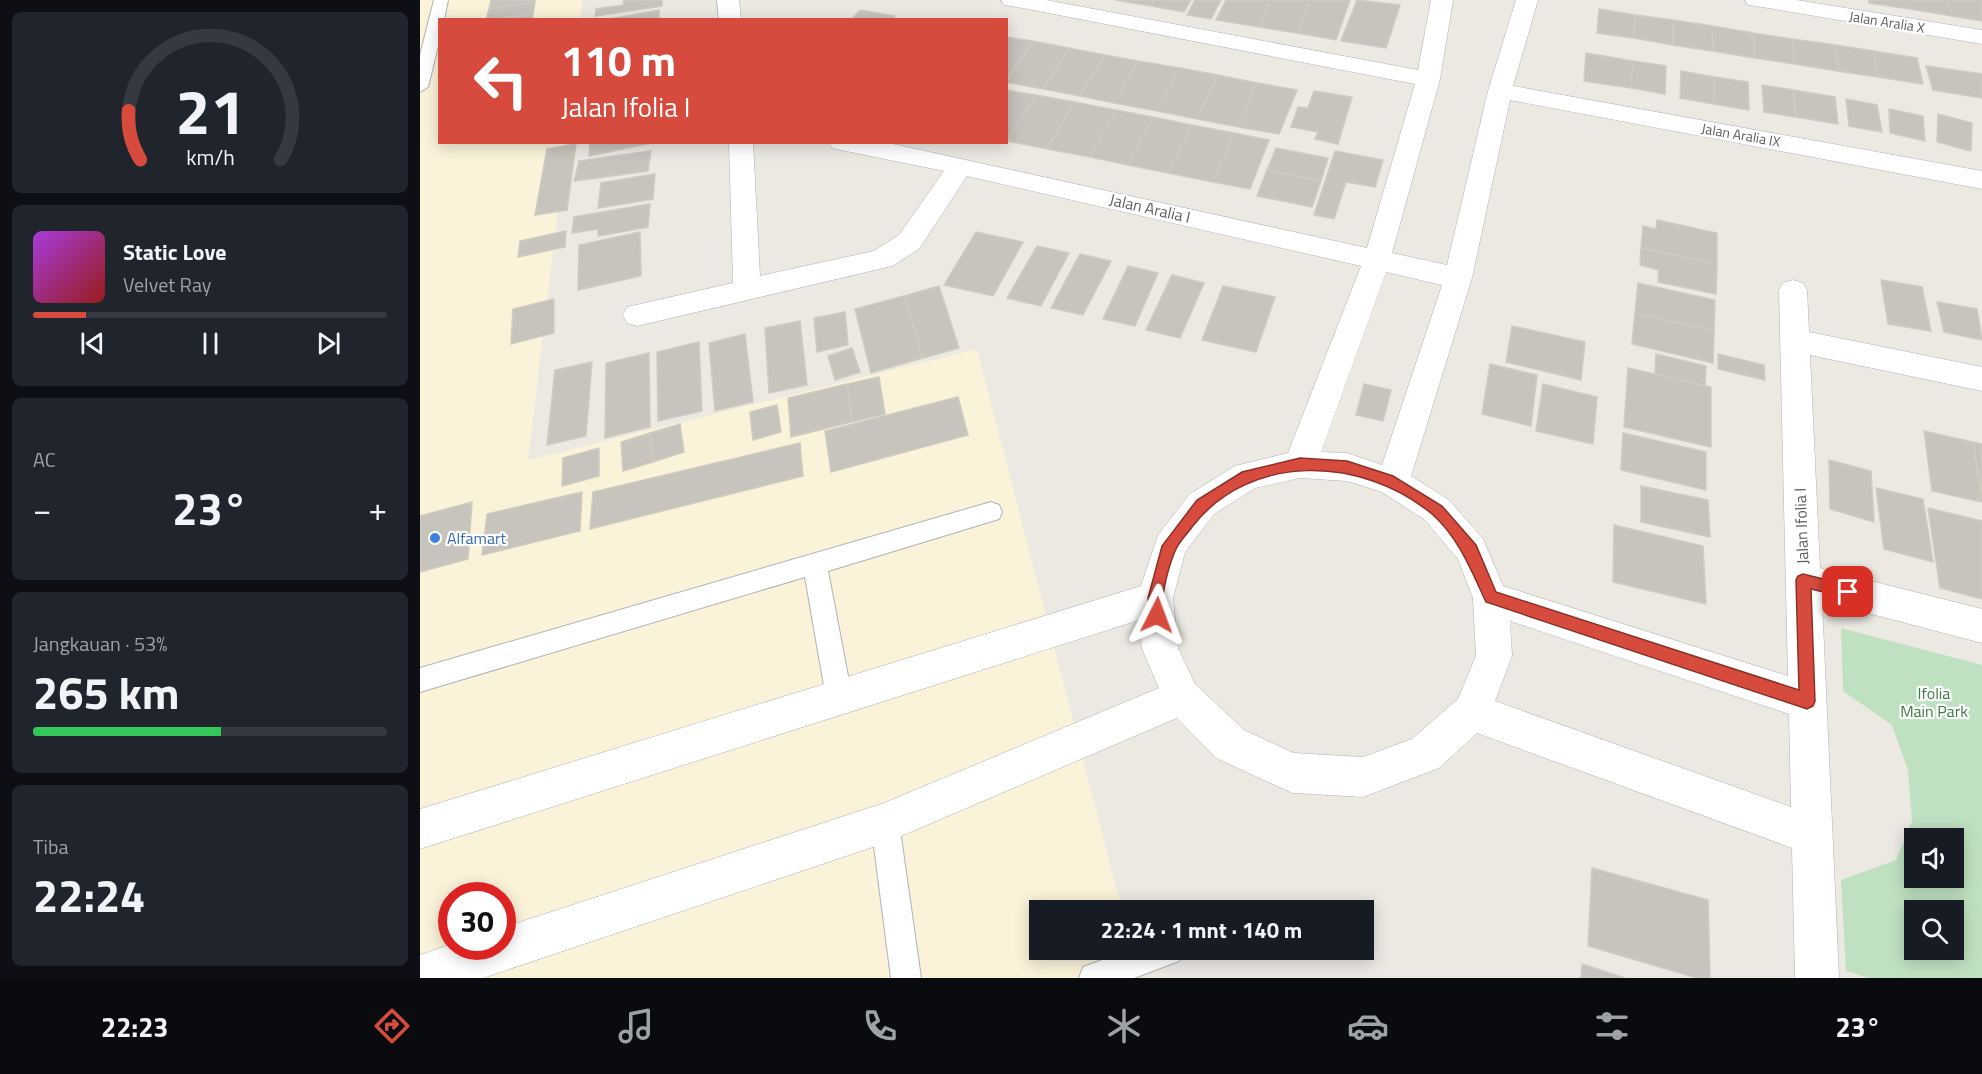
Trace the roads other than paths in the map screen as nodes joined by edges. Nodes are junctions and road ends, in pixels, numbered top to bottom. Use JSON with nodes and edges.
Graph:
{"nodes":[{"id":1,"x":441,"y":0,"type":"edge"},
{"id":2,"x":728,"y":0,"type":"edge"},
{"id":3,"x":1012,"y":0,"type":"edge"},
{"id":4,"x":1442,"y":0,"type":"edge"},
{"id":5,"x":1527,"y":0,"type":"edge"},
{"id":6,"x":1756,"y":0,"type":"edge"},
{"id":7,"x":730,"y":18,"type":"edge"},
{"id":8,"x":1982,"y":37,"type":"edge"},
{"id":9,"x":1428,"y":79,"type":"junction"},
{"id":10,"x":420,"y":87,"type":"edge"},
{"id":11,"x":1500,"y":91,"type":"junction"},
{"id":12,"x":741,"y":144,"type":"edge"},
{"id":13,"x":851,"y":144,"type":"edge"},
{"id":14,"x":961,"y":166,"type":"junction"},
{"id":15,"x":1982,"y":180,"type":"edge"},
{"id":16,"x":1377,"y":260,"type":"junction"},
{"id":17,"x":1458,"y":278,"type":"junction"},
{"id":18,"x":747,"y":290,"type":"junction"},
{"id":19,"x":1794,"y":290,"type":"dead end"},
{"id":20,"x":637,"y":315,"type":"dead end"},
{"id":21,"x":1795,"y":340,"type":"junction"},
{"id":22,"x":1982,"y":379,"type":"edge"},
{"id":23,"x":1300,"y":464,"type":"junction"},
{"id":24,"x":1393,"y":482,"type":"junction"},
{"id":25,"x":991,"y":512,"type":"dead end"},
{"id":26,"x":815,"y":564,"type":"junction"},
{"id":27,"x":1803,"y":580,"type":"junction"},
{"id":28,"x":1155,"y":598,"type":"junction"},
{"id":29,"x":1491,"y":598,"type":"junction"},
{"id":30,"x":1982,"y":626,"type":"edge"},
{"id":31,"x":420,"y":680,"type":"edge"},
{"id":32,"x":839,"y":697,"type":"junction"},
{"id":33,"x":1182,"y":697,"type":"junction"},
{"id":34,"x":1807,"y":701,"type":"junction"},
{"id":35,"x":1472,"y":712,"type":"junction"},
{"id":36,"x":885,"y":823,"type":"junction"},
{"id":37,"x":420,"y":829,"type":"edge"},
{"id":38,"x":1812,"y":835,"type":"junction"},
{"id":39,"x":1142,"y":960,"type":"edge"},
{"id":40,"x":1822,"y":976,"type":"edge"},
{"id":41,"x":420,"y":977,"type":"edge"},
{"id":42,"x":906,"y":978,"type":"edge"},
{"id":43,"x":1094,"y":978,"type":"edge"}],
"edges":[{"from":1,"to":10,"type":"lane"},
{"from":2,"to":7,"type":"street"},
{"from":3,"to":9,"type":"street"},
{"from":4,"to":9,"type":"street"},
{"from":5,"to":11,"type":"street"},
{"from":6,"to":8,"type":"street","name":"Jalan Aralia X"},
{"from":9,"to":16,"type":"street"},
{"from":11,"to":15,"type":"street","name":"Jalan Aralia IX"},
{"from":11,"to":17,"type":"street"},
{"from":12,"to":18,"type":"street"},
{"from":13,"to":14,"type":"street","name":"Jalan Aralia I"},
{"from":14,"to":16,"type":"street","name":"Jalan Aralia I"},
{"from":14,"to":18,"type":"street"},
{"from":16,"to":17,"type":"street","name":"Jalan Aralia I"},
{"from":16,"to":23,"type":"street"},
{"from":17,"to":24,"type":"street"},
{"from":18,"to":20,"type":"street"},
{"from":19,"to":21,"type":"street","name":"Jalan Ifolia I"},
{"from":21,"to":22,"type":"street"},
{"from":21,"to":27,"type":"street","name":"Jalan Ifolia I"},
{"from":23,"to":24,"type":"street"},
{"from":23,"to":28,"type":"street"},
{"from":24,"to":29,"type":"street"},
{"from":25,"to":26,"type":"lane"},
{"from":26,"to":31,"type":"lane"},
{"from":26,"to":32,"type":"lane"},
{"from":27,"to":30,"type":"street"},
{"from":27,"to":34,"type":"street","name":"Jalan Ifolia I"},
{"from":28,"to":32,"type":"street"},
{"from":28,"to":33,"type":"street"},
{"from":29,"to":34,"type":"street"},
{"from":29,"to":35,"type":"street"},
{"from":32,"to":37,"type":"street"},
{"from":33,"to":35,"type":"street"},
{"from":33,"to":36,"type":"street"},
{"from":34,"to":38,"type":"street","name":"Jalan Ifolia I"},
{"from":35,"to":38,"type":"street"},
{"from":36,"to":41,"type":"street"},
{"from":36,"to":42,"type":"lane"},
{"from":38,"to":40,"type":"street","name":"Jalan Ifolia I"},
{"from":39,"to":43,"type":"lane"}]}
